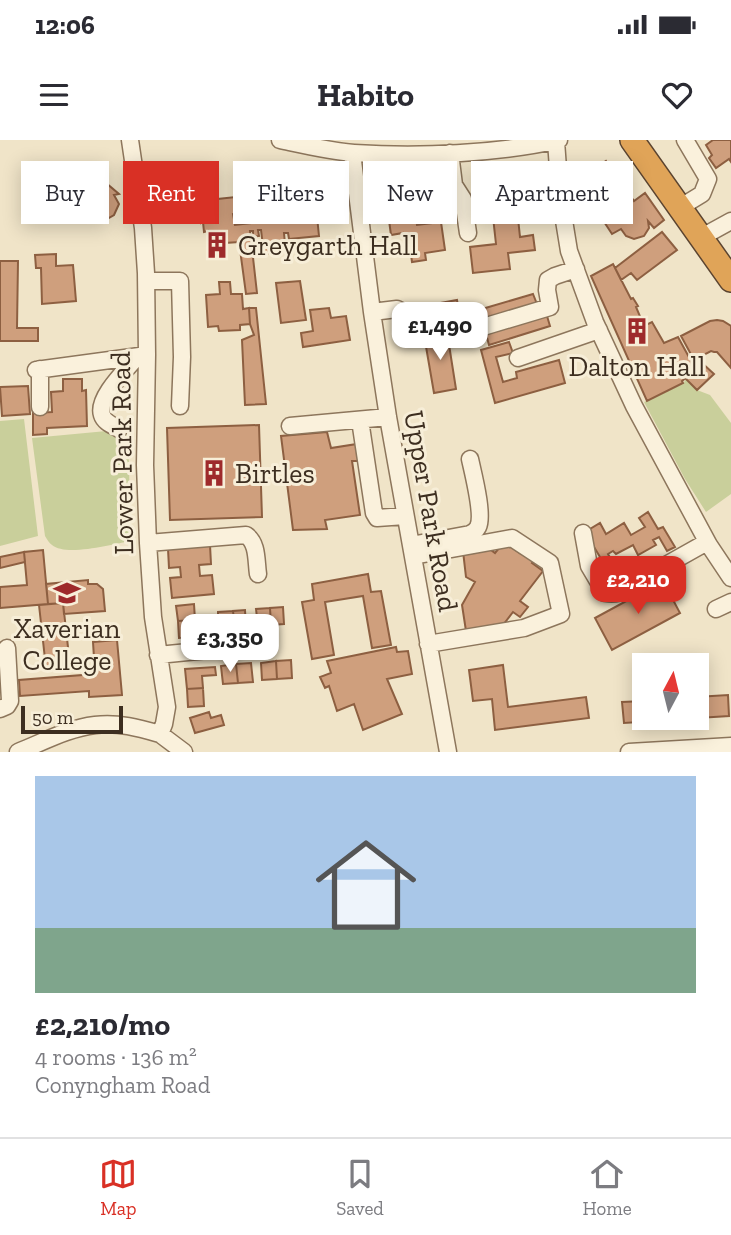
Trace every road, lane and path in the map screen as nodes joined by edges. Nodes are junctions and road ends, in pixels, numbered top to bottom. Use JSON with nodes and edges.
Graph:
{"nodes":[{"id":1,"x":130,"y":140,"type":"edge"},
{"id":2,"x":280,"y":140,"type":"edge"},
{"id":3,"x":557,"y":140,"type":"edge"},
{"id":4,"x":632,"y":140,"type":"edge"},
{"id":5,"x":685,"y":140,"type":"edge"},
{"id":6,"x":352,"y":153,"type":"junction"},
{"id":7,"x":450,"y":153,"type":"junction"},
{"id":8,"x":679,"y":208,"type":"junction"},
{"id":9,"x":731,"y":221,"type":"edge"},
{"id":10,"x":468,"y":233,"type":"dead end"},
{"id":11,"x":701,"y":238,"type":"junction"},
{"id":12,"x":576,"y":269,"type":"junction"},
{"id":13,"x":731,"y":280,"type":"edge"},
{"id":14,"x":146,"y":281,"type":"junction"},
{"id":15,"x":372,"y":312,"type":"junction"},
{"id":16,"x":483,"y":327,"type":"dead end"},
{"id":17,"x":598,"y":330,"type":"junction"},
{"id":18,"x":409,"y":336,"type":"dead end"},
{"id":19,"x":142,"y":356,"type":"junction"},
{"id":20,"x":518,"y":358,"type":"dead end"},
{"id":21,"x":180,"y":406,"type":"dead end"},
{"id":22,"x":40,"y":407,"type":"dead end"},
{"id":23,"x":388,"y":417,"type":"junction"},
{"id":24,"x":360,"y":421,"type":"junction"},
{"id":25,"x":290,"y":426,"type":"dead end"},
{"id":26,"x":119,"y":429,"type":"dead end"},
{"id":27,"x":470,"y":459,"type":"dead end"},
{"id":28,"x":405,"y":516,"type":"junction"},
{"id":29,"x":583,"y":533,"type":"dead end"},
{"id":30,"x":708,"y":542,"type":"junction"},
{"id":31,"x":148,"y":543,"type":"junction"},
{"id":32,"x":412,"y":551,"type":"junction"},
{"id":33,"x":258,"y":574,"type":"dead end"},
{"id":34,"x":731,"y":578,"type":"edge"},
{"id":35,"x":428,"y":644,"type":"junction"},
{"id":36,"x":268,"y":645,"type":"dead end"},
{"id":37,"x":7,"y":648,"type":"dead end"},
{"id":38,"x":158,"y":654,"type":"junction"},
{"id":39,"x":0,"y":709,"type":"edge"},
{"id":40,"x":160,"y":734,"type":"junction"},
{"id":41,"x":731,"y":746,"type":"edge"},
{"id":42,"x":669,"y":750,"type":"edge"},
{"id":43,"x":18,"y":752,"type":"edge"},
{"id":44,"x":184,"y":752,"type":"edge"},
{"id":45,"x":448,"y":752,"type":"edge"},
{"id":46,"x":629,"y":752,"type":"edge"}],
"edges":[{"from":1,"to":14,"type":"street","name":"Lower Park Road"},
{"from":2,"to":6,"type":"street"},
{"from":3,"to":7,"type":"street"},
{"from":3,"to":12,"type":"street"},
{"from":4,"to":8,"type":"highway"},
{"from":5,"to":8,"type":"street"},
{"from":6,"to":7,"type":"street"},
{"from":6,"to":15,"type":"street","name":"Upper Park Road"},
{"from":7,"to":10,"type":"street"},
{"from":8,"to":11,"type":"highway"},
{"from":9,"to":11,"type":"street"},
{"from":11,"to":13,"type":"highway"},
{"from":12,"to":16,"type":"street"},
{"from":12,"to":17,"type":"street"},
{"from":14,"to":19,"type":"street","name":"Lower Park Road"},
{"from":14,"to":21,"type":"street"},
{"from":15,"to":18,"type":"street"},
{"from":15,"to":23,"type":"street","name":"Upper Park Road"},
{"from":17,"to":20,"type":"street"},
{"from":17,"to":30,"type":"street"},
{"from":19,"to":22,"type":"street"},
{"from":19,"to":26,"type":"street"},
{"from":19,"to":31,"type":"street","name":"Lower Park Road"},
{"from":23,"to":24,"type":"street"},
{"from":23,"to":28,"type":"street","name":"Upper Park Road"},
{"from":24,"to":25,"type":"street"},
{"from":24,"to":28,"type":"street"},
{"from":27,"to":32,"type":"street"},
{"from":28,"to":32,"type":"street","name":"Upper Park Road"},
{"from":29,"to":30,"type":"street"},
{"from":30,"to":34,"type":"street"},
{"from":31,"to":33,"type":"street"},
{"from":31,"to":38,"type":"street","name":"Lower Park Road"},
{"from":32,"to":35,"type":"street","name":"Upper Park Road"},
{"from":32,"to":35,"type":"street"},
{"from":35,"to":45,"type":"street","name":"Upper Park Road"},
{"from":36,"to":38,"type":"street"},
{"from":37,"to":39,"type":"street"},
{"from":38,"to":40,"type":"street","name":"Lower Park Road"},
{"from":40,"to":43,"type":"street"},
{"from":40,"to":44,"type":"street"},
{"from":41,"to":42,"type":"street"},
{"from":42,"to":46,"type":"street"}]}
